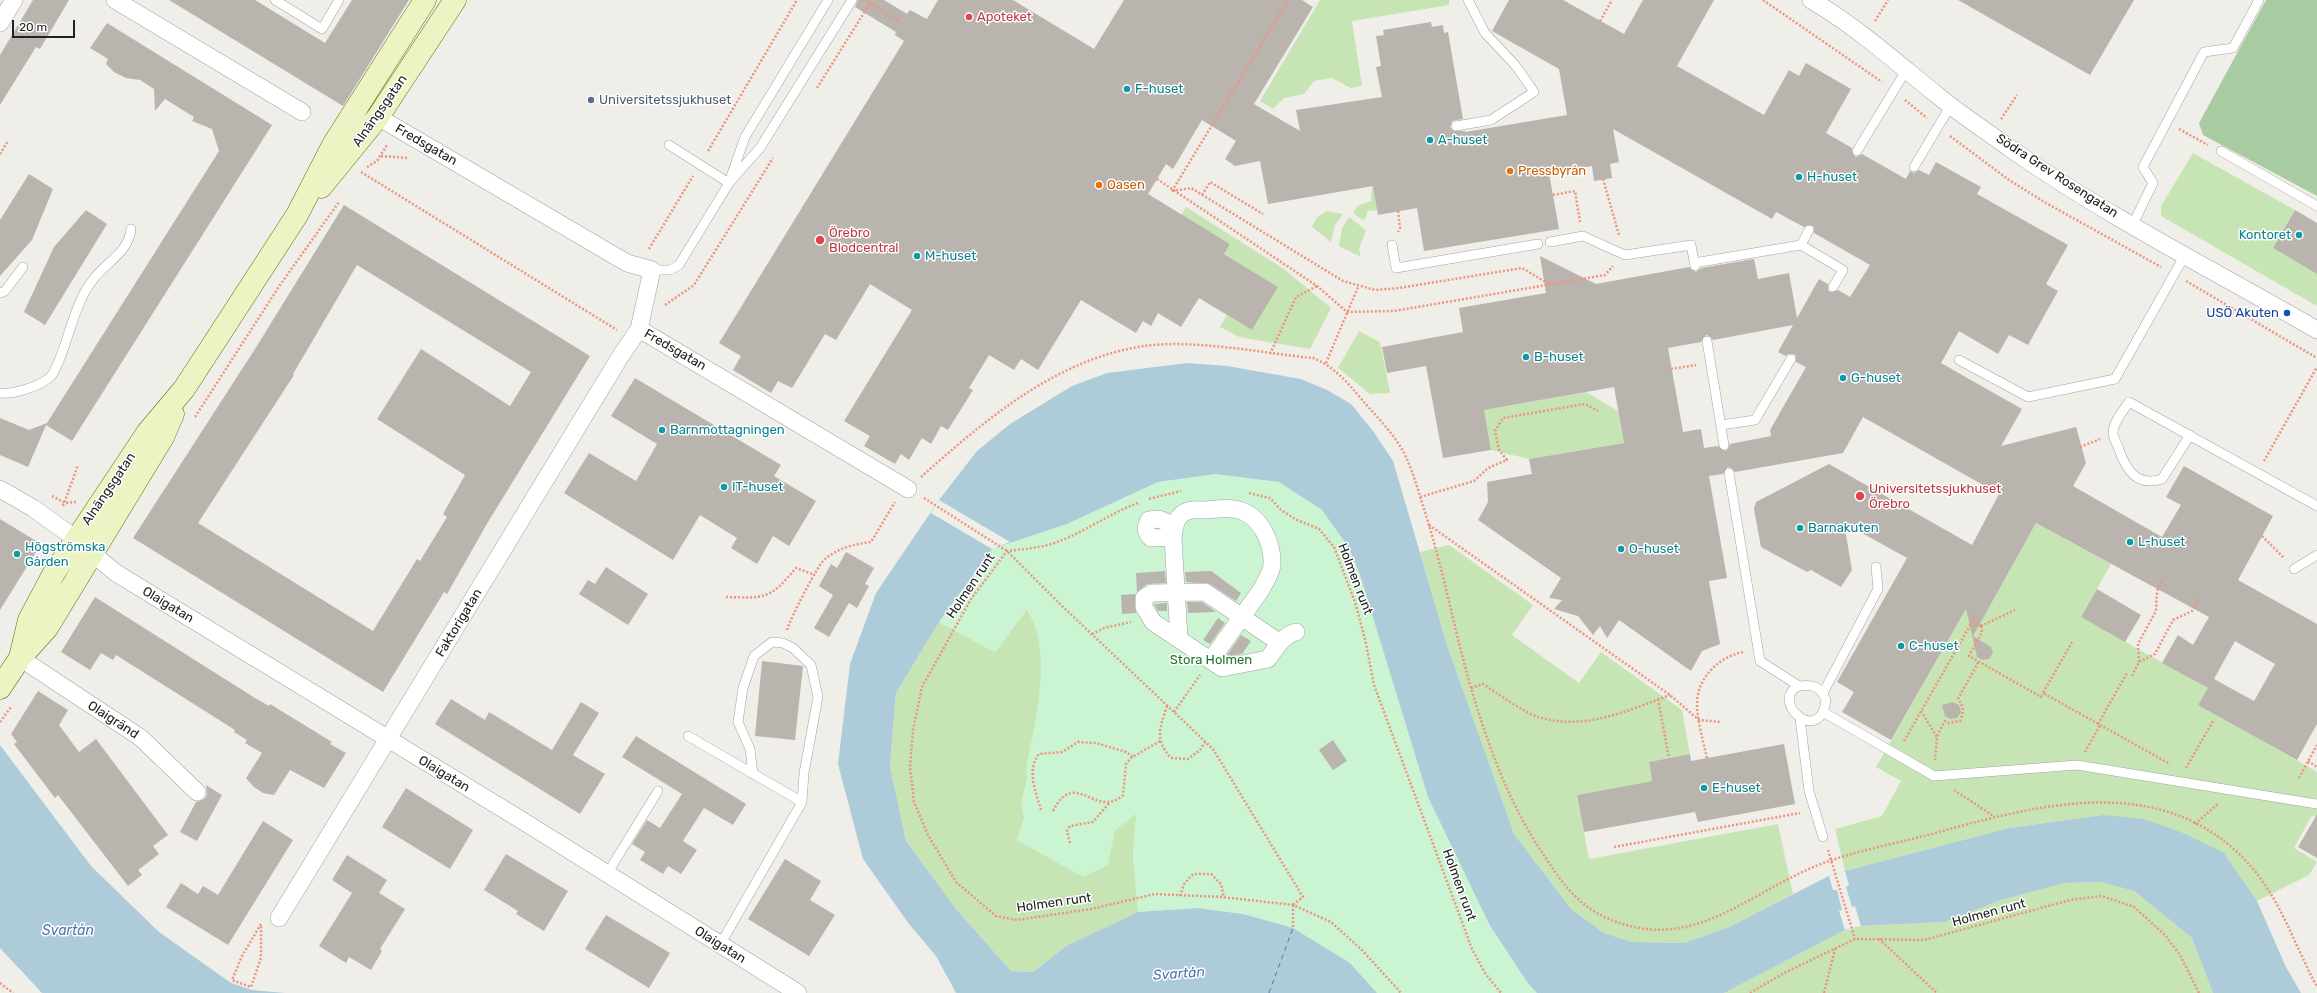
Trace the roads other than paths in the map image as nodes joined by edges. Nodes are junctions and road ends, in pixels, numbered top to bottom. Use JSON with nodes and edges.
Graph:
{"nodes":[{"id":1,"x":14,"y":0,"type":"edge"},
{"id":2,"x":115,"y":0,"type":"edge"},
{"id":3,"x":275,"y":0,"type":"edge"},
{"id":4,"x":339,"y":0,"type":"edge"},
{"id":5,"x":425,"y":0,"type":"edge"},
{"id":6,"x":455,"y":0,"type":"edge"},
{"id":7,"x":828,"y":0,"type":"edge"},
{"id":8,"x":852,"y":0,"type":"edge"},
{"id":9,"x":1468,"y":0,"type":"edge"},
{"id":10,"x":1811,"y":0,"type":"edge"},
{"id":11,"x":2259,"y":0,"type":"edge"},
{"id":12,"x":0,"y":23,"type":"edge"},
{"id":13,"x":1907,"y":69,"type":"junction"},
{"id":14,"x":1951,"y":105,"type":"junction"},
{"id":15,"x":359,"y":106,"type":"junction"},
{"id":16,"x":302,"y":112,"type":"dead end"},
{"id":17,"x":378,"y":117,"type":"junction"},
{"id":18,"x":1456,"y":126,"type":"dead end"},
{"id":19,"x":669,"y":145,"type":"dead end"},
{"id":20,"x":1857,"y":151,"type":"dead end"},
{"id":21,"x":2221,"y":152,"type":"road end"},
{"id":22,"x":1914,"y":168,"type":"dead end"},
{"id":23,"x":729,"y":182,"type":"junction"},
{"id":24,"x":2317,"y":206,"type":"edge"},
{"id":25,"x":297,"y":215,"type":"junction"},
{"id":26,"x":2133,"y":224,"type":"junction"},
{"id":27,"x":131,"y":229,"type":"dead end"},
{"id":28,"x":1809,"y":230,"type":"dead end"},
{"id":29,"x":1550,"y":242,"type":"dead end"},
{"id":30,"x":1538,"y":244,"type":"dead end"},
{"id":31,"x":1392,"y":245,"type":"road end"},
{"id":32,"x":1801,"y":245,"type":"junction"},
{"id":33,"x":2185,"y":255,"type":"junction"},
{"id":34,"x":23,"y":267,"type":"dead end"},
{"id":35,"x":645,"y":268,"type":"junction"},
{"id":36,"x":1833,"y":287,"type":"dead end"},
{"id":37,"x":0,"y":293,"type":"edge"},
{"id":38,"x":639,"y":329,"type":"junction"},
{"id":39,"x":2317,"y":330,"type":"edge"},
{"id":40,"x":1707,"y":341,"type":"dead end"},
{"id":41,"x":1791,"y":359,"type":"dead end"},
{"id":42,"x":1959,"y":360,"type":"dead end"},
{"id":43,"x":184,"y":389,"type":"junction"},
{"id":44,"x":0,"y":393,"type":"edge"},
{"id":45,"x":1721,"y":425,"type":"junction"},
{"id":46,"x":2190,"y":435,"type":"junction"},
{"id":47,"x":1724,"y":445,"type":"dead end"},
{"id":48,"x":1729,"y":473,"type":"dead end"},
{"id":49,"x":0,"y":489,"type":"edge"},
{"id":50,"x":908,"y":489,"type":"road end"},
{"id":51,"x":2317,"y":506,"type":"edge"},
{"id":52,"x":76,"y":539,"type":"junction"},
{"id":53,"x":93,"y":554,"type":"junction"},
{"id":54,"x":2317,"y":555,"type":"edge"},
{"id":55,"x":1876,"y":567,"type":"dead end"},
{"id":56,"x":2294,"y":569,"type":"road end"},
{"id":57,"x":1177,"y":591,"type":"junction"},
{"id":58,"x":1243,"y":617,"type":"junction"},
{"id":59,"x":1296,"y":632,"type":"dead end"},
{"id":60,"x":1179,"y":638,"type":"junction"},
{"id":61,"x":1280,"y":643,"type":"junction"},
{"id":62,"x":20,"y":658,"type":"junction"},
{"id":63,"x":1211,"y":660,"type":"junction"},
{"id":64,"x":1799,"y":686,"type":"junction"},
{"id":65,"x":0,"y":688,"type":"edge"},
{"id":66,"x":1823,"y":693,"type":"junction"},
{"id":67,"x":1823,"y":712,"type":"junction"},
{"id":68,"x":1800,"y":719,"type":"junction"},
{"id":69,"x":688,"y":736,"type":"dead end"},
{"id":70,"x":387,"y":739,"type":"junction"},
{"id":71,"x":753,"y":774,"type":"junction"},
{"id":72,"x":658,"y":791,"type":"dead end"},
{"id":73,"x":197,"y":792,"type":"dead end"},
{"id":74,"x":802,"y":802,"type":"junction"},
{"id":75,"x":2317,"y":804,"type":"edge"},
{"id":76,"x":1823,"y":837,"type":"dead end"},
{"id":77,"x":607,"y":874,"type":"junction"},
{"id":78,"x":280,"y":918,"type":"road end"},
{"id":79,"x":720,"y":945,"type":"junction"},
{"id":80,"x":798,"y":993,"type":"edge"}],
"edges":[{"from":1,"to":12,"type":"street"},
{"from":2,"to":16,"type":"street"},
{"from":3,"to":4,"type":"lane"},
{"from":5,"to":15,"type":"main road","name":"Alnängsgatan"},
{"from":6,"to":17,"type":"main road","name":"Alnängsgatan"},
{"from":7,"to":23,"type":"lane"},
{"from":8,"to":23,"type":"lane"},
{"from":9,"to":18,"type":"lane"},
{"from":10,"to":13,"type":"street","name":"Södra Grev Rosengatan"},
{"from":11,"to":26,"type":"lane"},
{"from":13,"to":14,"type":"street","name":"Södra Grev Rosengatan"},
{"from":13,"to":20,"type":"lane"},
{"from":14,"to":22,"type":"lane"},
{"from":14,"to":26,"type":"street","name":"Södra Grev Rosengatan"},
{"from":15,"to":17,"type":"main road"},
{"from":15,"to":25,"type":"main road","name":"Alnängsgatan"},
{"from":17,"to":25,"type":"main road","name":"Alnängsgatan"},
{"from":17,"to":35,"type":"street","name":"Fredsgatan"},
{"from":19,"to":23,"type":"lane"},
{"from":21,"to":24,"type":"lane"},
{"from":23,"to":35,"type":"lane"},
{"from":25,"to":43,"type":"main road","name":"Alnängsgatan"},
{"from":26,"to":33,"type":"street","name":"Södra Grev Rosengatan"},
{"from":27,"to":44,"type":"lane"},
{"from":28,"to":32,"type":"lane"},
{"from":29,"to":32,"type":"lane"},
{"from":30,"to":31,"type":"lane"},
{"from":32,"to":36,"type":"lane"},
{"from":33,"to":39,"type":"street","name":"Södra Grev Rosengatan"},
{"from":33,"to":42,"type":"lane"},
{"from":34,"to":37,"type":"lane"},
{"from":35,"to":38,"type":"street","name":"Fredsgatan"},
{"from":38,"to":50,"type":"street","name":"Fredsgatan"},
{"from":38,"to":70,"type":"street","name":"Faktorigatan"},
{"from":40,"to":45,"type":"lane"},
{"from":41,"to":45,"type":"lane"},
{"from":43,"to":52,"type":"main road","name":"Alnängsgatan"},
{"from":43,"to":53,"type":"main road","name":"Alnängsgatan"},
{"from":45,"to":47,"type":"lane"},
{"from":46,"to":46,"type":"lane"},
{"from":46,"to":51,"type":"lane"},
{"from":48,"to":64,"type":"lane"},
{"from":49,"to":52,"type":"street"},
{"from":52,"to":53,"type":"main road"},
{"from":52,"to":62,"type":"main road","name":"Alnängsgatan"},
{"from":53,"to":62,"type":"main road","name":"Alnängsgatan"},
{"from":53,"to":70,"type":"street","name":"Olaigatan"},
{"from":54,"to":56,"type":"lane"},
{"from":55,"to":66,"type":"lane"},
{"from":57,"to":58,"type":"street"},
{"from":57,"to":58,"type":"street"},
{"from":57,"to":60,"type":"street"},
{"from":57,"to":60,"type":"street"},
{"from":58,"to":61,"type":"street"},
{"from":58,"to":63,"type":"street"},
{"from":59,"to":61,"type":"street"},
{"from":60,"to":63,"type":"street"},
{"from":61,"to":63,"type":"street"},
{"from":62,"to":65,"type":"main road"},
{"from":62,"to":73,"type":"street","name":"Olaigränd"},
{"from":64,"to":66,"type":"lane"},
{"from":64,"to":68,"type":"lane"},
{"from":66,"to":67,"type":"lane"},
{"from":67,"to":68,"type":"lane"},
{"from":67,"to":75,"type":"lane"},
{"from":68,"to":76,"type":"lane"},
{"from":69,"to":71,"type":"lane"},
{"from":70,"to":77,"type":"street","name":"Olaigatan"},
{"from":70,"to":78,"type":"street","name":"Faktorigatan"},
{"from":71,"to":74,"type":"lane"},
{"from":71,"to":74,"type":"lane"},
{"from":72,"to":77,"type":"lane"},
{"from":74,"to":79,"type":"lane"},
{"from":77,"to":79,"type":"street","name":"Olaigatan"},
{"from":79,"to":80,"type":"street","name":"Olaigatan"}]}
